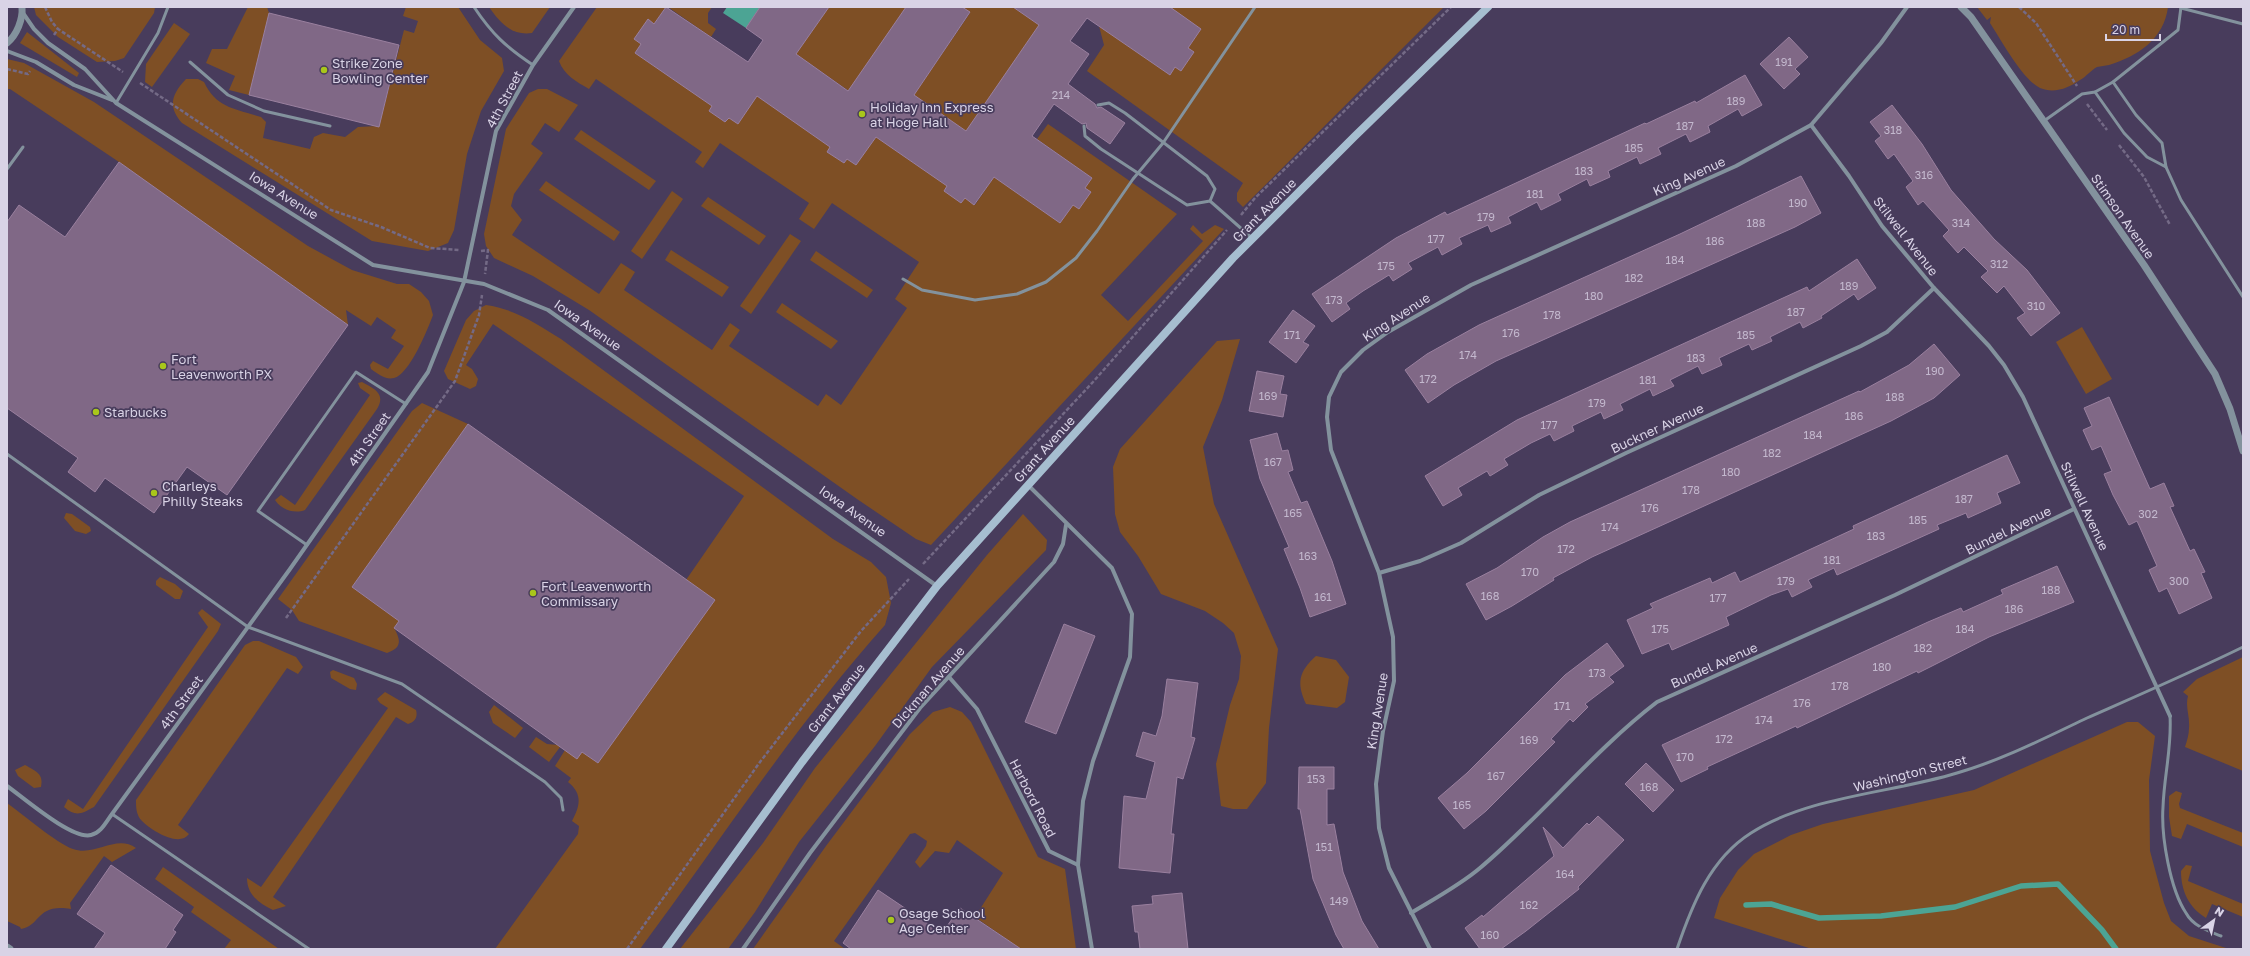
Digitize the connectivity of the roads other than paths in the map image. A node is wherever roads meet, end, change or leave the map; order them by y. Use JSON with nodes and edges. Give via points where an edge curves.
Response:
{"nodes":[{"id":1,"x":168,"y":7,"type":"edge"},
{"id":2,"x":474,"y":7,"type":"edge"},
{"id":3,"x":574,"y":7,"type":"edge"},
{"id":4,"x":1255,"y":7,"type":"edge"},
{"id":5,"x":1488,"y":7,"type":"edge"},
{"id":6,"x":1907,"y":7,"type":"edge"},
{"id":7,"x":1961,"y":7,"type":"edge"},
{"id":8,"x":2181,"y":8,"type":"edge"},
{"id":9,"x":23,"y":10,"type":"edge"},
{"id":10,"x":2243,"y":24,"type":"edge"},
{"id":11,"x":7,"y":43,"type":"edge"},
{"id":12,"x":7,"y":51,"type":"edge"},
{"id":13,"x":190,"y":62,"type":"dead end"},
{"id":14,"x":534,"y":65,"type":"junction"},
{"id":15,"x":2112,"y":82,"type":"junction"},
{"id":16,"x":2095,"y":92,"type":"junction"},
{"id":17,"x":112,"y":100,"type":"junction"},
{"id":18,"x":116,"y":103,"type":"junction"},
{"id":19,"x":1098,"y":106,"type":"dead end"},
{"id":20,"x":2042,"y":122,"type":"junction"},
{"id":21,"x":1811,"y":125,"type":"junction"},
{"id":22,"x":330,"y":126,"type":"dead end"},
{"id":23,"x":1084,"y":126,"type":"dead end"},
{"id":24,"x":1163,"y":143,"type":"junction"},
{"id":25,"x":23,"y":147,"type":"dead end"},
{"id":26,"x":2166,"y":167,"type":"junction"},
{"id":27,"x":7,"y":169,"type":"edge"},
{"id":28,"x":1138,"y":172,"type":"junction"},
{"id":29,"x":1210,"y":201,"type":"junction"},
{"id":30,"x":1252,"y":238,"type":"junction"},
{"id":31,"x":903,"y":280,"type":"dead end"},
{"id":32,"x":464,"y":282,"type":"junction"},
{"id":33,"x":1934,"y":288,"type":"junction"},
{"id":34,"x":2243,"y":297,"type":"edge"},
{"id":35,"x":406,"y":404,"type":"junction"},
{"id":36,"x":2243,"y":451,"type":"edge"},
{"id":37,"x":7,"y":454,"type":"edge"},
{"id":38,"x":1028,"y":484,"type":"junction"},
{"id":39,"x":2074,"y":509,"type":"junction"},
{"id":40,"x":1066,"y":525,"type":"junction"},
{"id":41,"x":307,"y":544,"type":"junction"},
{"id":42,"x":1379,"y":573,"type":"junction"},
{"id":43,"x":937,"y":586,"type":"junction"},
{"id":44,"x":248,"y":627,"type":"junction"},
{"id":45,"x":2243,"y":647,"type":"edge"},
{"id":46,"x":949,"y":676,"type":"junction"},
{"id":47,"x":2156,"y":687,"type":"junction"},
{"id":48,"x":2170,"y":716,"type":"joint"},
{"id":49,"x":7,"y":786,"type":"edge"},
{"id":50,"x":563,"y":810,"type":"dead end"},
{"id":51,"x":112,"y":814,"type":"junction"},
{"id":52,"x":1078,"y":865,"type":"junction"},
{"id":53,"x":1412,"y":913,"type":"junction"},
{"id":54,"x":2221,"y":936,"type":"dead end"},
{"id":55,"x":7,"y":947,"type":"edge"},
{"id":56,"x":10,"y":949,"type":"edge"},
{"id":57,"x":309,"y":949,"type":"edge"},
{"id":58,"x":666,"y":949,"type":"edge"},
{"id":59,"x":743,"y":949,"type":"edge"},
{"id":60,"x":1092,"y":949,"type":"edge"},
{"id":61,"x":1430,"y":949,"type":"edge"},
{"id":62,"x":1677,"y":949,"type":"edge"}],
"edges":[{"from":1,"to":18,"type":"lane","via":[[158,33]]},
{"from":2,"to":14,"type":"lane","via":[[508,48]]},
{"from":3,"to":14,"type":"street","name":"4th Street"},
{"from":4,"to":24,"type":"lane"},
{"from":5,"to":30,"type":"main road","name":"Grant Avenue"},
{"from":6,"to":21,"type":"street","name":"King Avenue"},
{"from":7,"to":20,"type":"street","name":"Stimson Avenue","via":[[1971,17]]},
{"from":8,"to":10,"type":"lane"},
{"from":8,"to":15,"type":"lane","via":[[2178,30]]},
{"from":9,"to":11,"type":"street","name":"Iowa Avenue","via":[[18,28]]},
{"from":9,"to":17,"type":"street","name":"Iowa Avenue","via":[[34,29],[48,43],[85,69]]},
{"from":12,"to":17,"type":"street","name":"Iowa Avenue","via":[[36,62],[74,85]]},
{"from":13,"to":22,"type":"lane","via":[[228,95],[264,111]]},
{"from":14,"to":32,"type":"street","name":"4th Street","via":[[496,131]]},
{"from":15,"to":16,"type":"lane"},
{"from":15,"to":26,"type":"lane","via":[[2136,115],[2162,143]]},
{"from":16,"to":20,"type":"lane","via":[[2082,94]]},
{"from":16,"to":26,"type":"lane","via":[[2124,133],[2147,157]]},
{"from":17,"to":18,"type":"street","name":"Iowa Avenue"},
{"from":18,"to":32,"type":"street","name":"Iowa Avenue","via":[[373,265]]},
{"from":19,"to":24,"type":"lane","via":[[1108,103]]},
{"from":20,"to":36,"type":"street","name":"Stimson Avenue","via":[[2144,265],[2215,374],[2230,409]]},
{"from":21,"to":33,"type":"street","name":"Stilwell Avenue","via":[[1850,176],[1882,226]]},
{"from":21,"to":42,"type":"street","name":"King Avenue","via":[[1736,166],[1470,285],[1388,332],[1363,350],[1340,372],[1329,397],[1327,417],[1331,450]]},
{"from":23,"to":28,"type":"lane","via":[[1085,136]]},
{"from":24,"to":28,"type":"lane"},
{"from":24,"to":29,"type":"lane","via":[[1207,176],[1215,189]]},
{"from":25,"to":27,"type":"lane"},
{"from":26,"to":34,"type":"lane","via":[[2180,200]]},
{"from":28,"to":29,"type":"lane","via":[[1187,205]]},
{"from":28,"to":31,"type":"lane","via":[[1098,231],[1076,258],[1046,282],[1017,294],[975,300],[922,290]]},
{"from":29,"to":30,"type":"lane"},
{"from":30,"to":38,"type":"main road","name":"Grant Avenue"},
{"from":32,"to":35,"type":"street","name":"4th Street","via":[[428,372]]},
{"from":32,"to":43,"type":"street","name":"Iowa Avenue","via":[[484,284],[548,310]]},
{"from":33,"to":39,"type":"street","name":"Stilwell Avenue","via":[[2004,365],[2023,397]]},
{"from":33,"to":42,"type":"street","name":"Buckner Avenue","via":[[1886,332],[1861,346],[1579,475],[1539,495],[1461,543],[1420,561]]},
{"from":35,"to":41,"type":"street","name":"4th Street"},
{"from":35,"to":41,"type":"lane","via":[[356,372],[258,511]]},
{"from":37,"to":44,"type":"lane"},
{"from":38,"to":40,"type":"street"},
{"from":38,"to":43,"type":"main road","name":"Grant Avenue"},
{"from":39,"to":47,"type":"street","name":"Stilwell Avenue"},
{"from":39,"to":53,"type":"street","name":"Bundel Avenue","via":[[1895,595],[1657,702],[1632,721],[1479,869]]},
{"from":40,"to":46,"type":"street","name":"Dickman Avenue","via":[[1063,544],[1054,562]]},
{"from":40,"to":52,"type":"street","via":[[1112,568],[1132,614],[1130,657],[1093,761],[1083,801]]},
{"from":41,"to":44,"type":"street","name":"4th Street"},
{"from":42,"to":53,"type":"street","name":"King Avenue","via":[[1394,637],[1394,681],[1376,784],[1379,828],[1389,868]]},
{"from":43,"to":58,"type":"main road","name":"Grant Avenue","via":[[802,762]]},
{"from":44,"to":50,"type":"lane","via":[[402,684],[545,782],[560,798]]},
{"from":44,"to":51,"type":"street","name":"4th Street"},
{"from":45,"to":47,"type":"lane","name":"Washington Street"},
{"from":46,"to":52,"type":"street","name":"Harbord Road","via":[[977,709],[1049,851]]},
{"from":46,"to":59,"type":"street","name":"Dickman Avenue","via":[[920,708],[810,853]]},
{"from":47,"to":48,"type":"street","name":"Stilwell Avenue"},
{"from":47,"to":62,"type":"lane","name":"Washington Street","via":[[2027,746],[1958,773],[1811,807],[1751,833],[1716,864],[1687,920]]},
{"from":48,"to":54,"type":"lane","name":"Stilwell Avenue","via":[[2172,739],[2162,808],[2170,868],[2186,914],[2201,928]]},
{"from":49,"to":51,"type":"street","name":"4th Street","via":[[65,828],[79,835],[90,836],[100,831]]},
{"from":51,"to":57,"type":"lane"},
{"from":52,"to":60,"type":"street"},
{"from":53,"to":61,"type":"street","name":"King Avenue"},
{"from":55,"to":56,"type":"street"}]}
